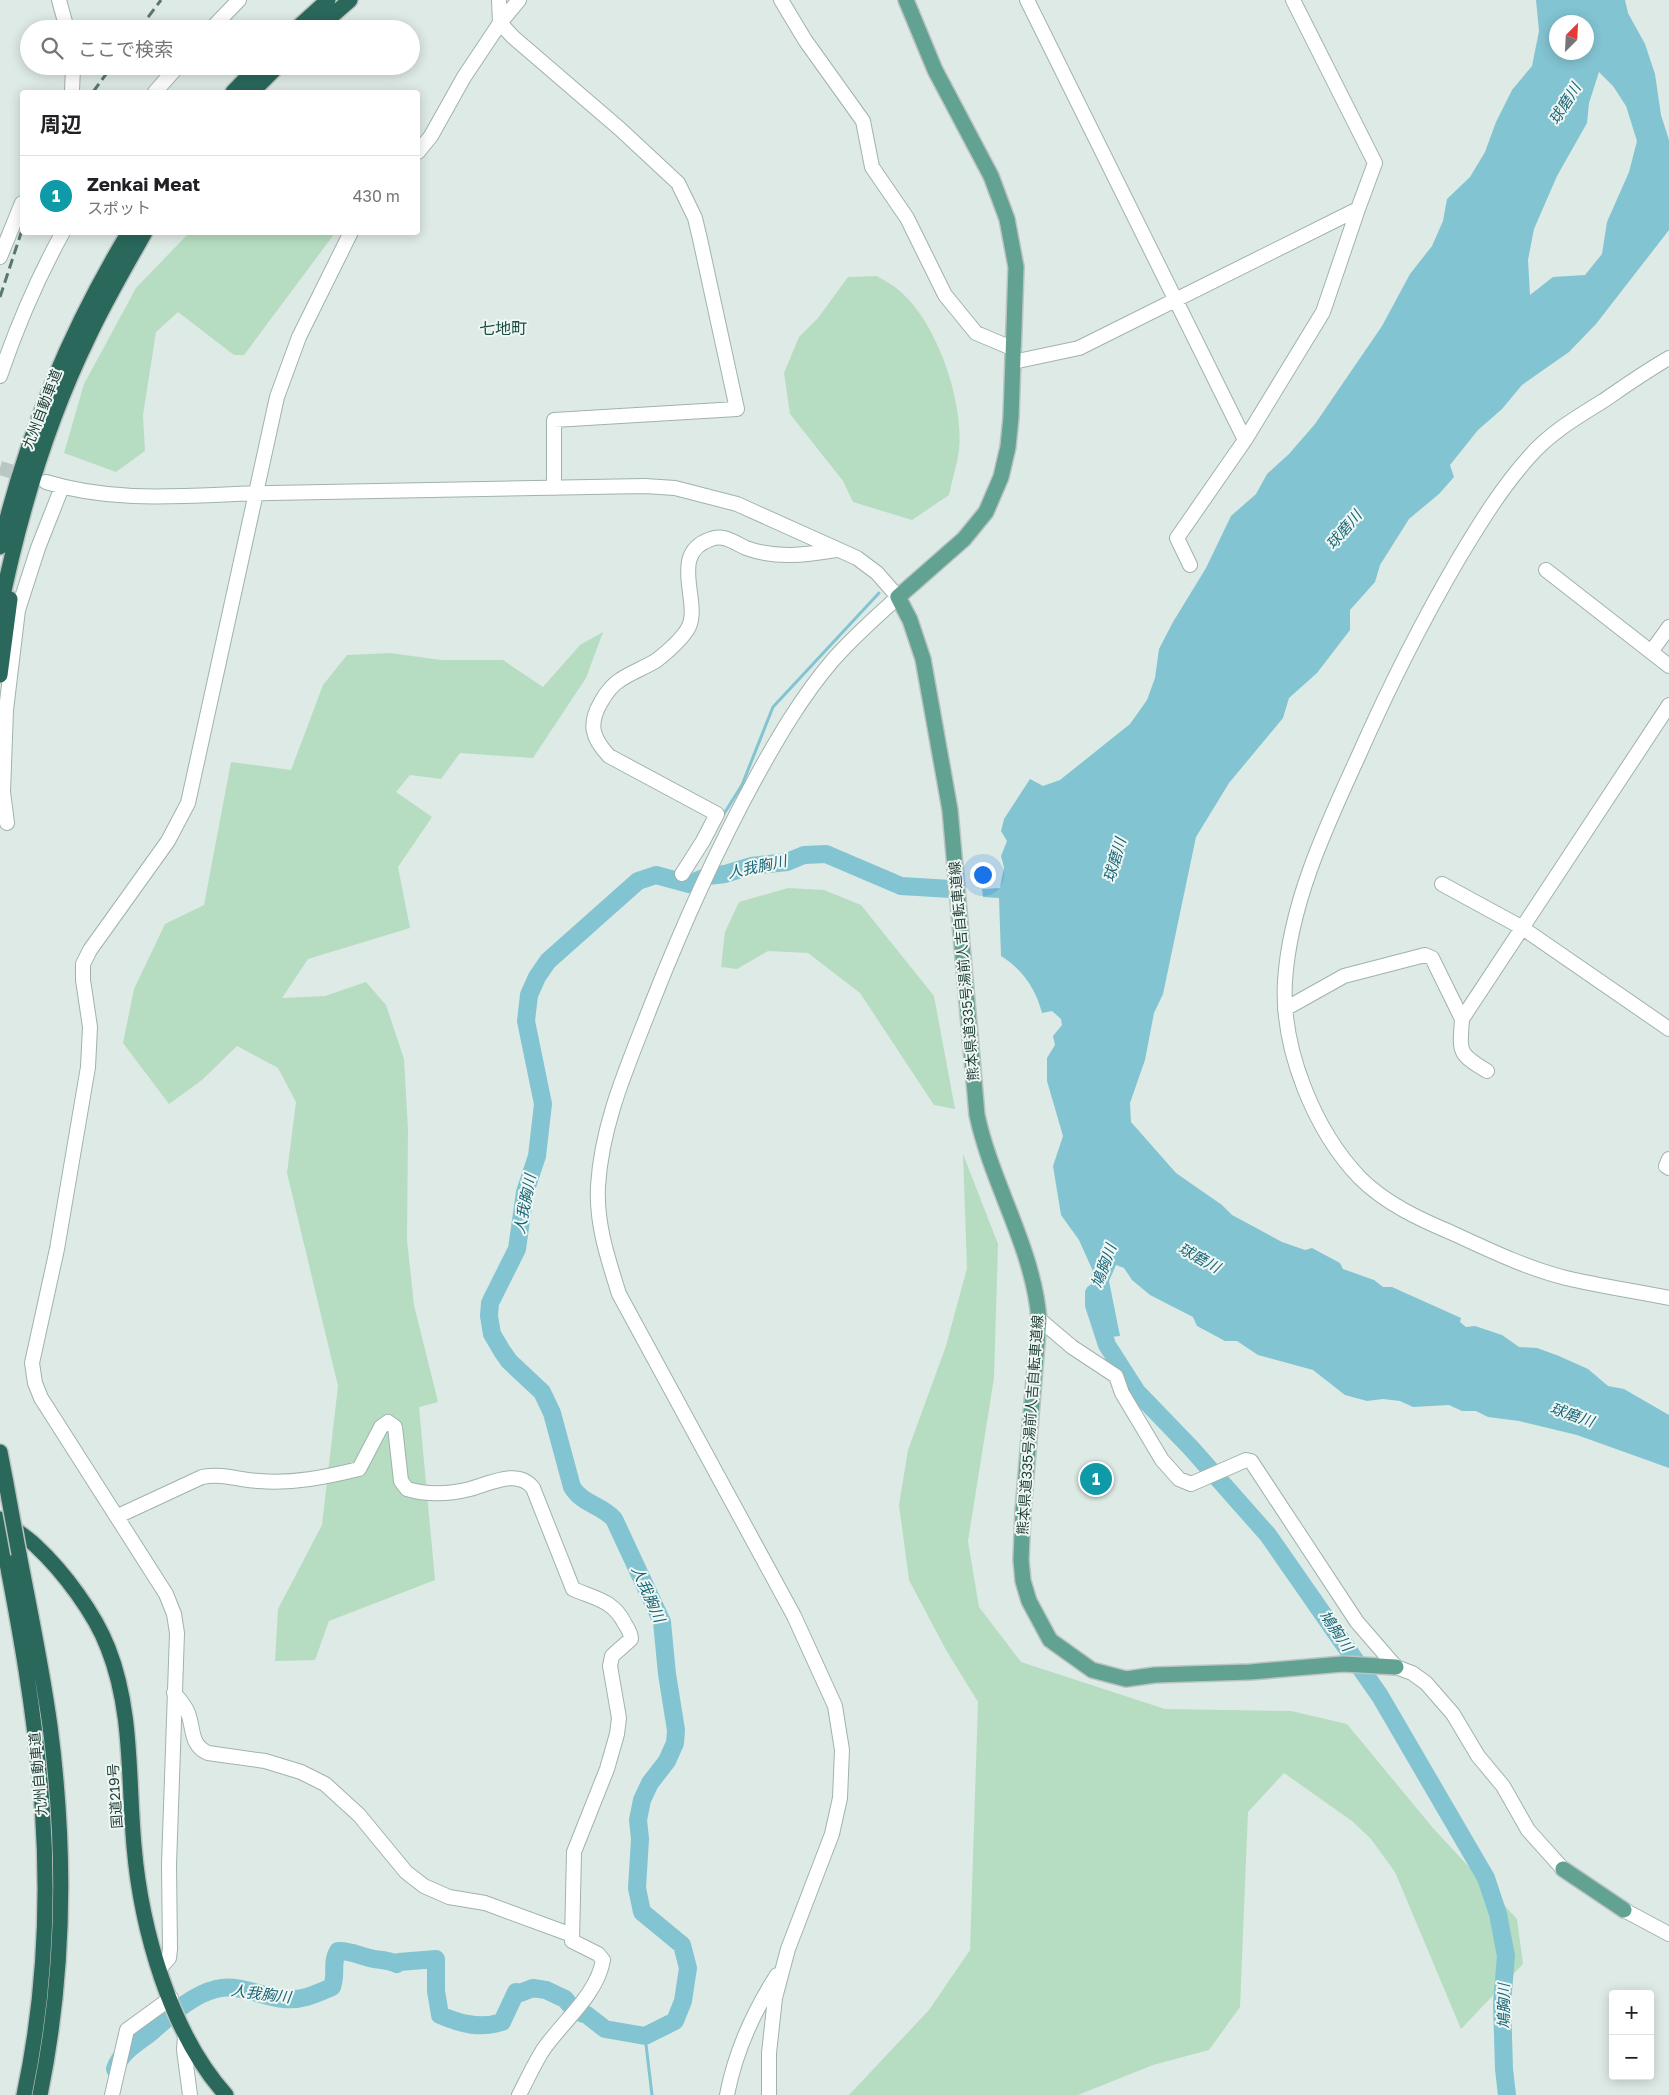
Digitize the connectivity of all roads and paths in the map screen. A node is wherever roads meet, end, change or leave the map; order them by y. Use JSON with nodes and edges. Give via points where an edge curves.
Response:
{"nodes":[{"id":1,"x":59,"y":0,"type":"edge"},
{"id":2,"x":239,"y":0,"type":"edge"},
{"id":3,"x":328,"y":0,"type":"edge"},
{"id":4,"x":350,"y":0,"type":"edge"},
{"id":5,"x":499,"y":0,"type":"edge"},
{"id":6,"x":518,"y":0,"type":"edge"},
{"id":7,"x":781,"y":0,"type":"edge"},
{"id":8,"x":906,"y":0,"type":"edge"},
{"id":9,"x":1027,"y":0,"type":"edge"},
{"id":10,"x":1293,"y":0,"type":"edge"},
{"id":11,"x":65,"y":20,"type":"edge"},
{"id":12,"x":220,"y":20,"type":"edge"},
{"id":13,"x":306,"y":20,"type":"edge"},
{"id":14,"x":327,"y":20,"type":"edge"},
{"id":15,"x":500,"y":23,"type":"junction"},
{"id":16,"x":73,"y":75,"type":"edge"},
{"id":17,"x":170,"y":75,"type":"edge"},
{"id":18,"x":249,"y":75,"type":"edge"},
{"id":19,"x":269,"y":75,"type":"edge"},
{"id":20,"x":72,"y":90,"type":"edge"},
{"id":21,"x":157,"y":90,"type":"edge"},
{"id":22,"x":235,"y":90,"type":"edge"},
{"id":23,"x":254,"y":90,"type":"edge"},
{"id":24,"x":420,"y":149,"type":"edge"},
{"id":25,"x":20,"y":208,"type":"edge"},
{"id":26,"x":1358,"y":209,"type":"junction"},
{"id":27,"x":61,"y":235,"type":"edge"},
{"id":28,"x":126,"y":235,"type":"edge"},
{"id":29,"x":143,"y":235,"type":"edge"},
{"id":30,"x":349,"y":235,"type":"edge"},
{"id":31,"x":0,"y":257,"type":"edge"},
{"id":32,"x":1176,"y":301,"type":"junction"},
{"id":33,"x":1014,"y":356,"type":"junction"},
{"id":34,"x":1669,"y":358,"type":"edge"},
{"id":35,"x":0,"y":376,"type":"edge"},
{"id":36,"x":1245,"y":440,"type":"junction"},
{"id":37,"x":46,"y":482,"type":"tunnel mouth"},
{"id":38,"x":62,"y":487,"type":"junction"},
{"id":39,"x":554,"y":488,"type":"junction"},
{"id":40,"x":257,"y":493,"type":"junction"},
{"id":41,"x":20,"y":526,"type":"junction"},
{"id":42,"x":0,"y":546,"type":"edge"},
{"id":43,"x":836,"y":550,"type":"junction"},
{"id":44,"x":1190,"y":565,"type":"dead end"},
{"id":45,"x":1546,"y":570,"type":"dead end"},
{"id":46,"x":898,"y":597,"type":"junction"},
{"id":47,"x":0,"y":610,"type":"edge"},
{"id":48,"x":1669,"y":627,"type":"edge"},
{"id":49,"x":1651,"y":652,"type":"junction"},
{"id":50,"x":1669,"y":666,"type":"edge"},
{"id":51,"x":0,"y":675,"type":"edge"},
{"id":52,"x":1669,"y":705,"type":"edge"},
{"id":53,"x":7,"y":823,"type":"dead end"},
{"id":54,"x":682,"y":874,"type":"dead end"},
{"id":55,"x":1442,"y":884,"type":"dead end"},
{"id":56,"x":1521,"y":927,"type":"junction"},
{"id":57,"x":1285,"y":1009,"type":"junction"},
{"id":58,"x":1462,"y":1019,"type":"junction"},
{"id":59,"x":1669,"y":1029,"type":"edge"},
{"id":60,"x":1487,"y":1071,"type":"dead end"},
{"id":61,"x":1669,"y":1158,"type":"edge"},
{"id":62,"x":1669,"y":1168,"type":"edge"},
{"id":63,"x":1669,"y":1298,"type":"edge"},
{"id":64,"x":1039,"y":1319,"type":"junction"},
{"id":65,"x":0,"y":1452,"type":"edge"},
{"id":66,"x":118,"y":1516,"type":"junction"},
{"id":67,"x":0,"y":1519,"type":"edge"},
{"id":68,"x":0,"y":1528,"type":"edge"},
{"id":69,"x":1396,"y":1667,"type":"junction"},
{"id":70,"x":174,"y":1693,"type":"junction"},
{"id":71,"x":1563,"y":1869,"type":"joint"},
{"id":72,"x":1624,"y":1910,"type":"joint"},
{"id":73,"x":1669,"y":1934,"type":"edge"},
{"id":74,"x":572,"y":1935,"type":"junction"},
{"id":75,"x":784,"y":1964,"type":"junction"},
{"id":76,"x":160,"y":1968,"type":"junction"},
{"id":77,"x":171,"y":1998,"type":"junction"},
{"id":78,"x":185,"y":2035,"type":"junction"},
{"id":79,"x":24,"y":2095,"type":"edge"},
{"id":80,"x":40,"y":2095,"type":"edge"},
{"id":81,"x":112,"y":2095,"type":"edge"},
{"id":82,"x":190,"y":2095,"type":"edge"},
{"id":83,"x":226,"y":2095,"type":"edge"},
{"id":84,"x":519,"y":2095,"type":"edge"},
{"id":85,"x":727,"y":2095,"type":"edge"},
{"id":86,"x":769,"y":2095,"type":"edge"}],
"edges":[{"from":1,"to":11,"type":"street"},
{"from":2,"to":12,"type":"street"},
{"from":3,"to":13,"type":"highway"},
{"from":4,"to":14,"type":"highway"},
{"from":5,"to":15,"type":"street"},
{"from":6,"to":15,"type":"street"},
{"from":7,"to":33,"type":"street","via":[[862,121],[872,167],[907,218],[945,295],[976,333]]},
{"from":8,"to":33,"type":"main road","via":[[935,70],[991,176],[1007,219],[1016,266]]},
{"from":9,"to":32,"type":"street"},
{"from":10,"to":26,"type":"street","via":[[1375,163]]},
{"from":15,"to":24,"type":"street"},
{"from":15,"to":39,"type":"street","via":[[678,183],[695,218],[737,409],[554,420]]},
{"from":16,"to":20,"type":"street"},
{"from":17,"to":21,"type":"street"},
{"from":18,"to":22,"type":"highway"},
{"from":19,"to":23,"type":"highway"},
{"from":25,"to":31,"type":"street"},
{"from":26,"to":32,"type":"street"},
{"from":26,"to":36,"type":"street","via":[[1323,312]]},
{"from":27,"to":35,"type":"street","via":[[19,321]]},
{"from":28,"to":42,"type":"highway","name":"九州自動車道","via":[[102,276],[52,384]]},
{"from":29,"to":41,"type":"highway","name":"九州自動車道","via":[[88,336],[46,441]]},
{"from":30,"to":40,"type":"street","via":[[283,376]]},
{"from":32,"to":33,"type":"street","via":[[1079,348]]},
{"from":32,"to":36,"type":"street"},
{"from":33,"to":46,"type":"main road","via":[[1008,447],[1001,477],[986,512],[964,539]]},
{"from":34,"to":57,"type":"street","via":[[1558,430],[1538,447],[1493,504],[1431,605],[1393,678],[1312,868],[1290,942]]},
{"from":36,"to":44,"type":"street","via":[[1177,538]]},
{"from":37,"to":38,"type":"street"},
{"from":38,"to":40,"type":"street","via":[[136,498]]},
{"from":38,"to":53,"type":"street","via":[[18,610],[6,710],[4,792]]},
{"from":39,"to":40,"type":"street"},
{"from":39,"to":43,"type":"street","via":[[675,488],[737,504]]},
{"from":40,"to":66,"type":"street","via":[[188,803],[168,841],[83,964],[90,1027],[88,1068],[57,1249],[32,1363],[41,1398]]},
{"from":41,"to":47,"type":"highway","name":"九州自動車道"},
{"from":41,"to":51,"type":"highway"},
{"from":43,"to":46,"type":"street","via":[[857,558],[877,572]]},
{"from":43,"to":54,"type":"street","via":[[808,555],[768,555],[722,537],[710,539],[697,548],[688,570],[691,614],[688,629],[658,659],[610,688],[595,712],[592,728],[598,744],[609,756],[717,814]]},
{"from":45,"to":49,"type":"street"},
{"from":46,"to":64,"type":"main road","name":"熊本県道335号湯前人吉自転車道線","via":[[910,620],[923,659],[950,810],[977,1115],[984,1148],[1037,1290]]},
{"from":46,"to":75,"type":"street","via":[[833,659],[812,687],[766,758],[721,843],[682,927],[614,1102],[602,1143],[598,1189],[602,1240],[618,1294],[794,1616],[835,1706],[842,1750],[840,1798],[832,1834]]},
{"from":48,"to":49,"type":"street"},
{"from":49,"to":50,"type":"street"},
{"from":52,"to":56,"type":"street"},
{"from":55,"to":56,"type":"street"},
{"from":56,"to":58,"type":"street"},
{"from":56,"to":59,"type":"street"},
{"from":57,"to":58,"type":"street","via":[[1344,976],[1425,955],[1432,958]]},
{"from":57,"to":63,"type":"street","via":[[1289,1038],[1309,1099],[1336,1149],[1361,1180],[1387,1200],[1420,1219],[1490,1250],[1563,1277]]},
{"from":58,"to":60,"type":"street","via":[[1460,1048],[1463,1055]]},
{"from":61,"to":62,"type":"street","via":[[1666,1166]]},
{"from":64,"to":69,"type":"street","via":[[1072,1347],[1116,1376],[1122,1393],[1162,1460],[1179,1479],[1191,1484],[1246,1460],[1251,1461],[1356,1622]]},
{"from":64,"to":69,"type":"main road","name":"熊本県道335号湯前人吉自転車道線","via":[[1021,1560],[1029,1602],[1050,1640],[1092,1670],[1126,1679],[1343,1664]]},
{"from":65,"to":80,"type":"highway","name":"九州自動車道","bridge":true,"via":[[50,1725],[59,1843],[60,1924],[56,1989]]},
{"from":66,"to":70,"type":"street","via":[[166,1594],[174,1614]]},
{"from":66,"to":74,"type":"street","via":[[217,1474],[260,1481],[315,1479],[359,1469],[381,1427],[388,1422],[395,1426],[401,1482],[407,1489],[437,1493],[470,1489],[504,1479],[528,1482],[573,1589],[614,1607],[631,1634],[631,1639],[612,1656],[610,1666],[619,1718],[618,1734],[574,1852]]},
{"from":67,"to":76,"type":"highway","name":"国道219号","via":[[37,1546],[79,1596],[108,1647],[123,1698],[141,1900]]},
{"from":68,"to":79,"type":"highway","name":"九州自動車道","via":[[36,1726],[45,1842],[41,1988]]},
{"from":69,"to":71,"type":"street","via":[[1426,1683],[1454,1714],[1528,1830]]},
{"from":70,"to":74,"type":"street","via":[[188,1712],[194,1739],[201,1750],[265,1761],[301,1772],[325,1784],[359,1815],[406,1872],[424,1886],[449,1897],[485,1903]]},
{"from":70,"to":76,"type":"street","via":[[170,1949],[169,1958]]},
{"from":71,"to":72,"type":"main road"},
{"from":72,"to":73,"type":"street"},
{"from":74,"to":84,"type":"street","via":[[573,1943],[598,1954],[603,1960],[597,1983],[542,2052]]},
{"from":75,"to":85,"type":"street","via":[[752,2019]]},
{"from":75,"to":86,"type":"street","via":[[775,1998],[769,2052]]},
{"from":76,"to":77,"type":"highway","name":"国道219号"},
{"from":77,"to":78,"type":"highway","name":"国道219号"},
{"from":77,"to":81,"type":"street","via":[[127,2030]]},
{"from":78,"to":82,"type":"street"},
{"from":78,"to":83,"type":"highway","name":"国道219号"}]}
